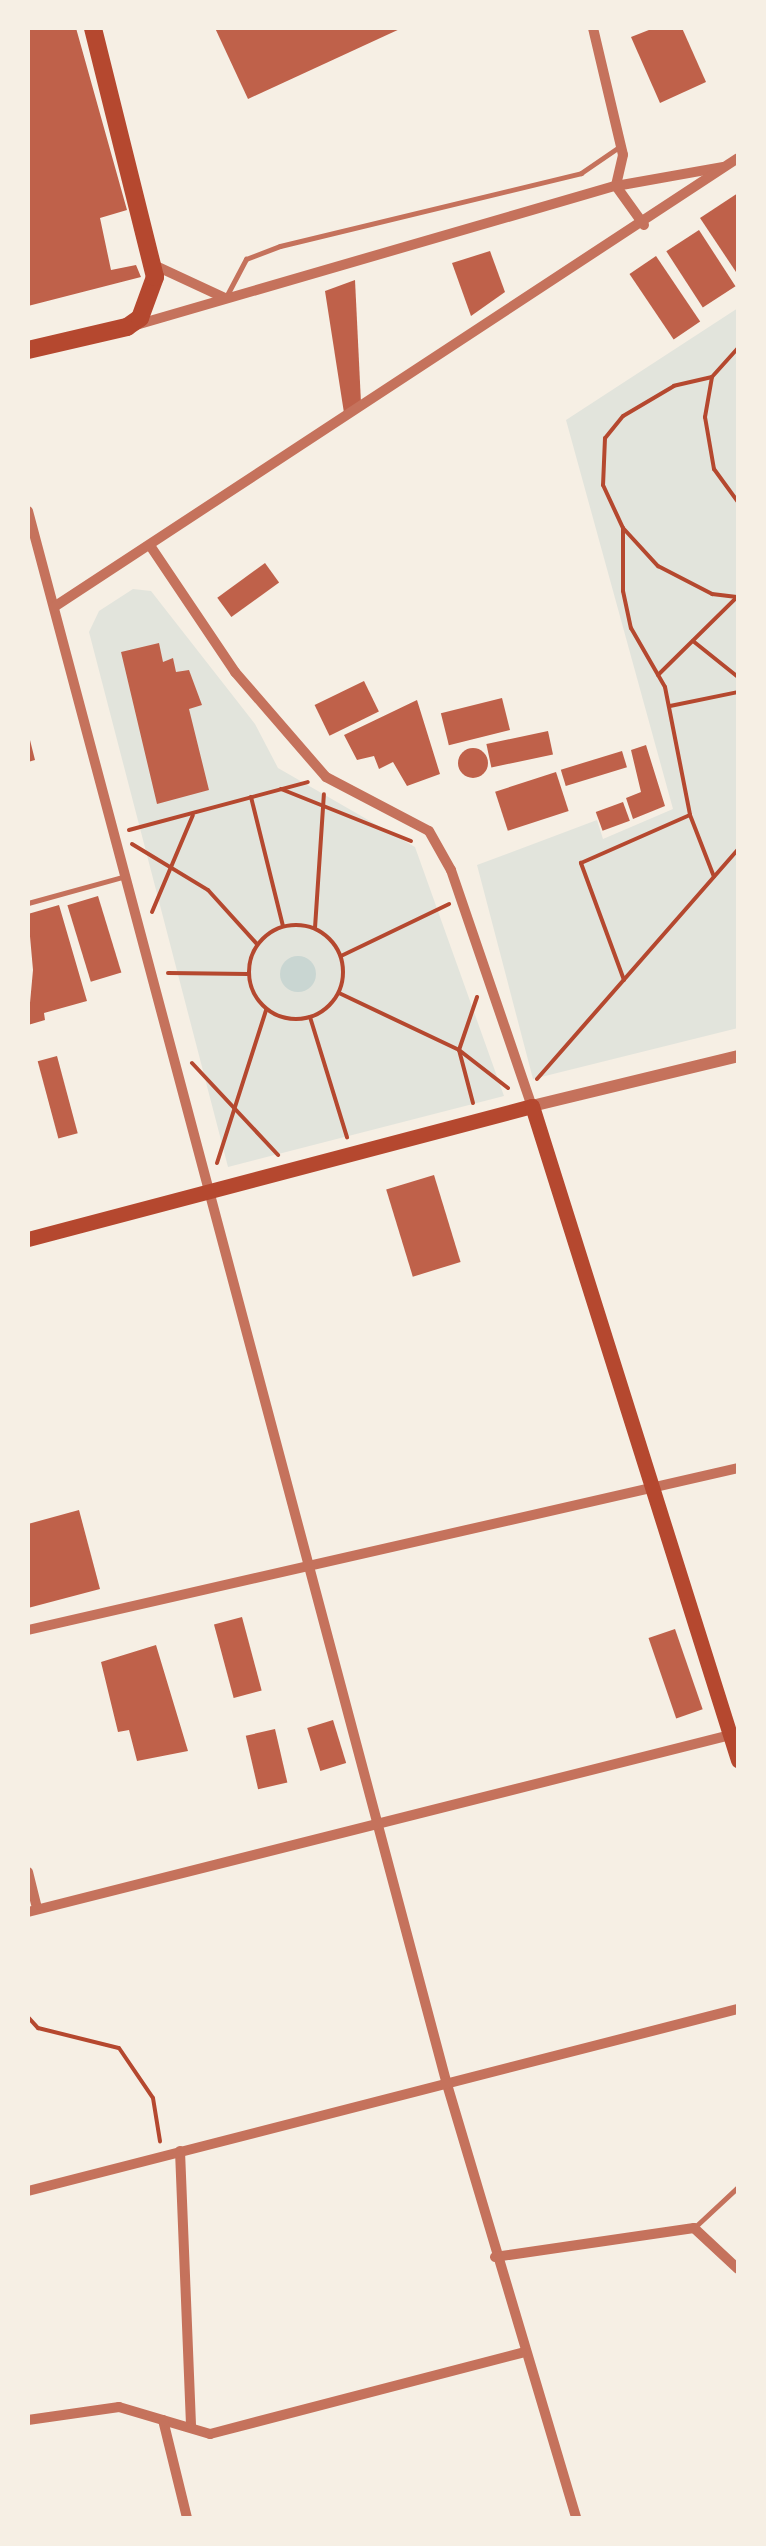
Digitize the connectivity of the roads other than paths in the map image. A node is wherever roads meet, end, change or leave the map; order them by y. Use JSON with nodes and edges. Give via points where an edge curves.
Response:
{"nodes":[{"id":1,"x":93,"y":28,"type":"edge"},
{"id":2,"x":593,"y":28,"type":"edge"},
{"id":3,"x":621,"y":144,"type":"junction"},
{"id":4,"x":738,"y":158,"type":"edge"},
{"id":5,"x":728,"y":166,"type":"junction"},
{"id":6,"x":616,"y":186,"type":"junction"},
{"id":7,"x":644,"y":226,"type":"junction"},
{"id":8,"x":156,"y":266,"type":"junction"},
{"id":9,"x":225,"y":298,"type":"junction"},
{"id":10,"x":127,"y":328,"type":"junction"},
{"id":11,"x":28,"y":350,"type":"edge"},
{"id":12,"x":28,"y":512,"type":"edge"},
{"id":13,"x":150,"y":547,"type":"junction"},
{"id":14,"x":54,"y":608,"type":"junction"},
{"id":15,"x":126,"y":876,"type":"junction"},
{"id":16,"x":28,"y":902,"type":"edge"},
{"id":17,"x":738,"y":1056,"type":"edge"},
{"id":18,"x":529,"y":1098,"type":"junction"},
{"id":19,"x":209,"y":1191,"type":"junction"},
{"id":20,"x":28,"y":1239,"type":"edge"},
{"id":21,"x":738,"y":1468,"type":"edge"},
{"id":22,"x":652,"y":1489,"type":"junction"},
{"id":23,"x":313,"y":1570,"type":"junction"},
{"id":24,"x":28,"y":1630,"type":"edge"},
{"id":25,"x":734,"y":1734,"type":"edge"},
{"id":26,"x":738,"y":1760,"type":"edge"},
{"id":27,"x":379,"y":1824,"type":"junction"},
{"id":28,"x":28,"y":1872,"type":"edge"},
{"id":29,"x":32,"y":1911,"type":"edge"},
{"id":30,"x":738,"y":2009,"type":"edge"},
{"id":31,"x":446,"y":2081,"type":"junction"},
{"id":32,"x":180,"y":2151,"type":"junction"},
{"id":33,"x":738,"y":2187,"type":"edge"},
{"id":34,"x":28,"y":2191,"type":"edge"},
{"id":35,"x":694,"y":2228,"type":"junction"},
{"id":36,"x":495,"y":2256,"type":"junction"},
{"id":37,"x":738,"y":2270,"type":"edge"},
{"id":38,"x":522,"y":2354,"type":"junction"},
{"id":39,"x":28,"y":2420,"type":"edge"},
{"id":40,"x":163,"y":2420,"type":"junction"},
{"id":41,"x":191,"y":2427,"type":"junction"},
{"id":42,"x":188,"y":2518,"type":"edge"},
{"id":43,"x":576,"y":2518,"type":"edge"}],
"edges":[{"from":1,"to":8,"type":"main road"},
{"from":2,"to":3,"type":"street"},
{"from":3,"to":6,"type":"street"},
{"from":3,"to":9,"type":"lane","via":[[581,173],[246,259]]},
{"from":4,"to":5,"type":"street"},
{"from":5,"to":6,"type":"street"},
{"from":5,"to":7,"type":"street"},
{"from":6,"to":7,"type":"street"},
{"from":6,"to":9,"type":"street"},
{"from":7,"to":13,"type":"street"},
{"from":8,"to":9,"type":"street"},
{"from":8,"to":10,"type":"main road","via":[[146,306]]},
{"from":9,"to":10,"type":"street"},
{"from":10,"to":11,"type":"main road"},
{"from":12,"to":14,"type":"street"},
{"from":13,"to":14,"type":"street"},
{"from":13,"to":18,"type":"street","via":[[236,672],[326,777],[430,830],[461,899]]},
{"from":14,"to":15,"type":"street"},
{"from":15,"to":16,"type":"lane"},
{"from":15,"to":19,"type":"street"},
{"from":17,"to":18,"type":"street"},
{"from":18,"to":19,"type":"main road","via":[[478,1122]]},
{"from":18,"to":22,"type":"main road"},
{"from":19,"to":20,"type":"main road"},
{"from":19,"to":23,"type":"street"},
{"from":21,"to":22,"type":"street"},
{"from":22,"to":23,"type":"street"},
{"from":22,"to":25,"type":"main road"},
{"from":23,"to":24,"type":"street"},
{"from":23,"to":27,"type":"street"},
{"from":25,"to":26,"type":"main road"},
{"from":25,"to":27,"type":"street"},
{"from":27,"to":29,"type":"street"},
{"from":27,"to":31,"type":"street"},
{"from":28,"to":29,"type":"street"},
{"from":30,"to":31,"type":"street"},
{"from":31,"to":32,"type":"street"},
{"from":31,"to":36,"type":"street"},
{"from":32,"to":34,"type":"street"},
{"from":32,"to":41,"type":"street"},
{"from":33,"to":35,"type":"lane"},
{"from":35,"to":36,"type":"street"},
{"from":35,"to":37,"type":"street"},
{"from":36,"to":38,"type":"street"},
{"from":38,"to":41,"type":"street","via":[[210,2434]]},
{"from":38,"to":43,"type":"street"},
{"from":39,"to":40,"type":"street","via":[[119,2407]]},
{"from":40,"to":41,"type":"street"},
{"from":40,"to":42,"type":"street"}]}
